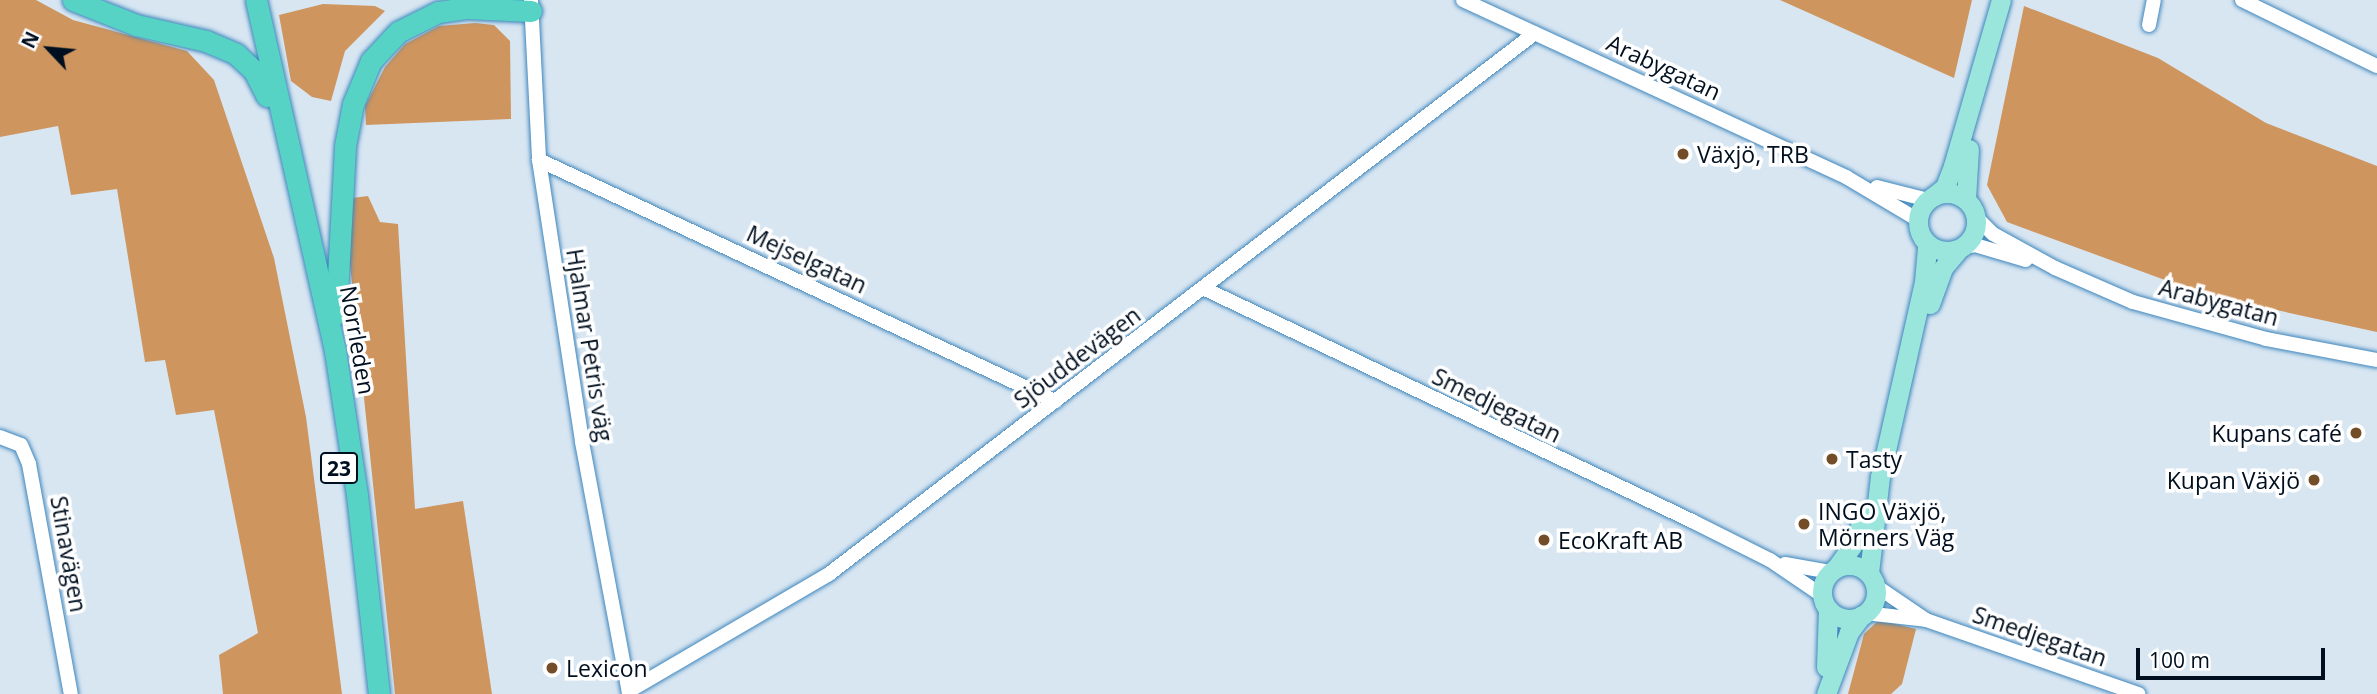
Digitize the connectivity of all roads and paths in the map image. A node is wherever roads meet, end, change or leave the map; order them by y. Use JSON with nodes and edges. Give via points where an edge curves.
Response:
{"nodes":[{"id":1,"x":74,"y":0,"type":"edge"},
{"id":2,"x":246,"y":0,"type":"edge"},
{"id":3,"x":256,"y":0,"type":"edge"},
{"id":4,"x":1463,"y":0,"type":"edge"},
{"id":5,"x":2001,"y":0,"type":"edge"},
{"id":6,"x":2154,"y":0,"type":"edge"},
{"id":7,"x":2242,"y":0,"type":"edge"},
{"id":8,"x":531,"y":6,"type":"edge"},
{"id":9,"x":2148,"y":24,"type":"dead end"},
{"id":10,"x":1535,"y":33,"type":"junction"},
{"id":11,"x":1987,"y":53,"type":"junction"},
{"id":12,"x":2377,"y":66,"type":"edge"},
{"id":13,"x":267,"y":96,"type":"junction"},
{"id":14,"x":539,"y":160,"type":"junction"},
{"id":15,"x":1846,"y":177,"type":"junction"},
{"id":16,"x":1931,"y":198,"type":"junction"},
{"id":17,"x":1966,"y":199,"type":"junction"},
{"id":18,"x":1976,"y":217,"type":"junction"},
{"id":19,"x":1918,"y":220,"type":"junction"},
{"id":20,"x":1927,"y":244,"type":"junction"},
{"id":21,"x":1961,"y":248,"type":"junction"},
{"id":22,"x":2055,"y":268,"type":"junction"},
{"id":23,"x":1205,"y":289,"type":"junction"},
{"id":24,"x":335,"y":351,"type":"junction"},
{"id":25,"x":2377,"y":360,"type":"edge"},
{"id":26,"x":1902,"y":391,"type":"junction"},
{"id":27,"x":1055,"y":401,"type":"junction"},
{"id":28,"x":0,"y":437,"type":"edge"},
{"id":29,"x":1880,"y":477,"type":"junction"},
{"id":30,"x":1770,"y":560,"type":"junction"},
{"id":31,"x":1834,"y":570,"type":"junction"},
{"id":32,"x":1872,"y":580,"type":"junction"},
{"id":33,"x":1826,"y":603,"type":"junction"},
{"id":34,"x":1864,"y":614,"type":"junction"},
{"id":35,"x":1926,"y":620,"type":"junction"},
{"id":36,"x":629,"y":693,"type":"edge"},
{"id":37,"x":71,"y":694,"type":"edge"},
{"id":38,"x":368,"y":694,"type":"edge"},
{"id":39,"x":379,"y":694,"type":"edge"},
{"id":40,"x":1824,"y":694,"type":"edge"},
{"id":41,"x":2138,"y":694,"type":"edge"}],
"edges":[{"from":1,"to":13,"type":"highway","via":[[136,25],[206,41],[236,54],[247,61]]},
{"from":2,"to":13,"type":"highway","name":"Norrleden","number":"23"},
{"from":3,"to":24,"type":"highway","name":"Norrleden","number":"23"},
{"from":4,"to":10,"type":"street","name":"Arabygatan"},
{"from":5,"to":11,"type":"main road"},
{"from":6,"to":9,"type":"street"},
{"from":7,"to":12,"type":"street"},
{"from":8,"to":14,"type":"street","name":"Hjalmar Petris väg"},
{"from":8,"to":24,"type":"highway","via":[[438,12],[398,32],[371,61],[353,104],[345,146]]},
{"from":10,"to":15,"type":"street","name":"Arabygatan"},
{"from":10,"to":23,"type":"street","name":"Sjöuddevägen"},
{"from":11,"to":16,"type":"main road","via":[[1948,182]]},
{"from":11,"to":17,"type":"main road","via":[[1964,183]]},
{"from":13,"to":38,"type":"highway","name":"Norrleden","number":"23","via":[[321,354]]},
{"from":14,"to":27,"type":"street","name":"Mejselgatan"},
{"from":14,"to":36,"type":"street","name":"Hjalmar Petris väg","via":[[582,442]]},
{"from":15,"to":16,"type":"street","name":"Arabygatan"},
{"from":15,"to":19,"type":"street","name":"Arabygatan"},
{"from":16,"to":17,"type":"main road","via":[[1955,194]]},
{"from":16,"to":19,"type":"main road"},
{"from":17,"to":18,"type":"main road"},
{"from":18,"to":21,"type":"main road","via":[[1974,235]]},
{"from":18,"to":22,"type":"street","name":"Arabygatan","via":[[1993,234]]},
{"from":19,"to":20,"type":"main road"},
{"from":20,"to":21,"type":"main road","via":[[1937,250]]},
{"from":20,"to":26,"type":"main road","via":[[1927,267]]},
{"from":21,"to":22,"type":"street","name":"Arabygatan","via":[[1984,247]]},
{"from":21,"to":26,"type":"main road","via":[[1942,268]]},
{"from":22,"to":25,"type":"street","name":"Arabygatan","via":[[2133,302],[2266,339]]},
{"from":23,"to":27,"type":"street","name":"Sjöuddevägen"},
{"from":23,"to":30,"type":"street","name":"Smedjegatan"},
{"from":24,"to":39,"type":"highway","name":"Norrleden","number":"23"},
{"from":26,"to":29,"type":"main road"},
{"from":27,"to":36,"type":"street","name":"Sjöuddevägen","via":[[829,573]]},
{"from":28,"to":37,"type":"street","name":"Stinavägen","via":[[21,444],[29,464]]},
{"from":29,"to":31,"type":"main road","via":[[1852,546]]},
{"from":29,"to":32,"type":"main road"},
{"from":30,"to":31,"type":"street","name":"Smedjegatan"},
{"from":30,"to":33,"type":"street","name":"Smedjegatan"},
{"from":31,"to":32,"type":"main road","via":[[1854,565]]},
{"from":31,"to":33,"type":"main road"},
{"from":32,"to":34,"type":"main road","via":[[1874,601]]},
{"from":32,"to":35,"type":"street","name":"Smedjegatan"},
{"from":33,"to":34,"type":"main road","via":[[1842,618]]},
{"from":33,"to":40,"type":"main road","via":[[1830,644]]},
{"from":34,"to":35,"type":"street","name":"Smedjegatan"},
{"from":34,"to":40,"type":"main road","via":[[1849,632]]},
{"from":35,"to":41,"type":"street","name":"Smedjegatan"}]}
